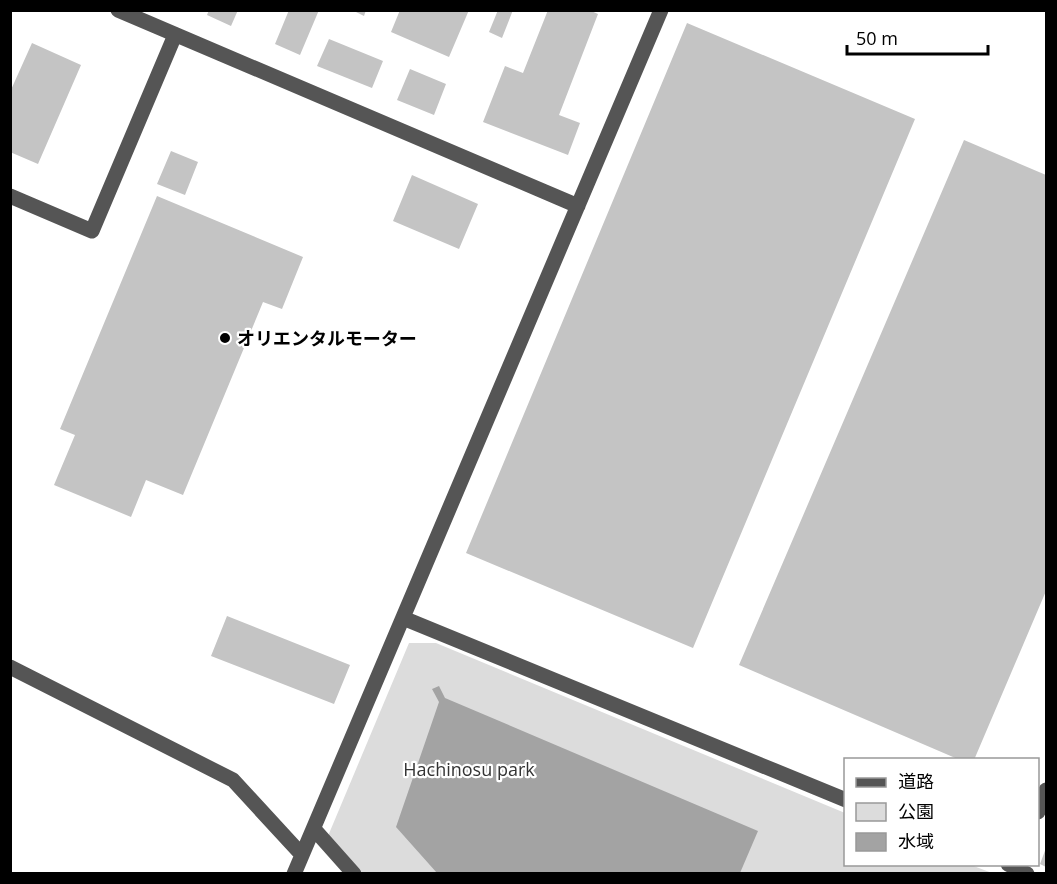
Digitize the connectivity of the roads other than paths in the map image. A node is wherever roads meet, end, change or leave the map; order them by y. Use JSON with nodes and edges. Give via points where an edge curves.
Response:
{"nodes":[{"id":1,"x":117,"y":10,"type":"edge"},
{"id":2,"x":661,"y":10,"type":"edge"},
{"id":3,"x":175,"y":35,"type":"junction"},
{"id":4,"x":10,"y":196,"type":"edge"},
{"id":5,"x":578,"y":206,"type":"junction"},
{"id":6,"x":403,"y":618,"type":"junction"},
{"id":7,"x":10,"y":667,"type":"edge"},
{"id":8,"x":1047,"y":790,"type":"edge"},
{"id":9,"x":844,"y":799,"type":"edge"},
{"id":10,"x":1039,"y":810,"type":"edge"},
{"id":11,"x":314,"y":829,"type":"junction"},
{"id":12,"x":302,"y":855,"type":"junction"},
{"id":13,"x":294,"y":873,"type":"edge"},
{"id":14,"x":354,"y":873,"type":"edge"}],
"edges":[{"from":1,"to":3,"type":"street"},
{"from":2,"to":5,"type":"street"},
{"from":3,"to":4,"type":"street","via":[[92,231]]},
{"from":3,"to":5,"type":"street"},
{"from":5,"to":6,"type":"street"},
{"from":6,"to":9,"type":"street"},
{"from":6,"to":11,"type":"street"},
{"from":7,"to":12,"type":"street","via":[[233,780]]},
{"from":8,"to":10,"type":"street"},
{"from":11,"to":12,"type":"street"},
{"from":11,"to":14,"type":"street"},
{"from":12,"to":13,"type":"street"}]}
